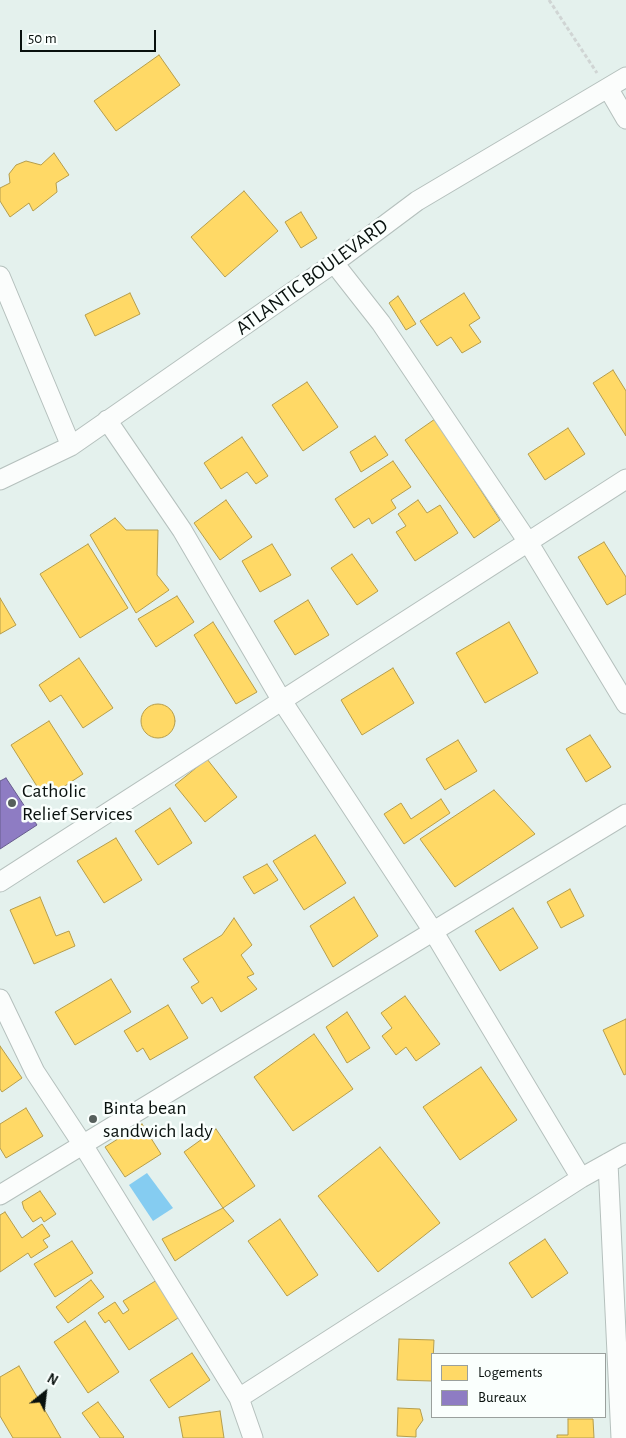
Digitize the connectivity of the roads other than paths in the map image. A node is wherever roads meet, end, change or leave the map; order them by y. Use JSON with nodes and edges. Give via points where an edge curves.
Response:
{"nodes":[{"id":1,"x":626,"y":77,"type":"edge"},
{"id":2,"x":608,"y":88,"type":"junction"},
{"id":3,"x":626,"y":119,"type":"edge"},
{"id":4,"x":334,"y":263,"type":"junction"},
{"id":5,"x":0,"y":276,"type":"edge"},
{"id":6,"x":108,"y":420,"type":"junction"},
{"id":7,"x":71,"y":446,"type":"junction"},
{"id":8,"x":626,"y":479,"type":"edge"},
{"id":9,"x":0,"y":480,"type":"edge"},
{"id":10,"x":528,"y":542,"type":"junction"},
{"id":11,"x":282,"y":701,"type":"junction"},
{"id":12,"x":626,"y":704,"type":"edge"},
{"id":13,"x":626,"y":814,"type":"edge"},
{"id":14,"x":0,"y":882,"type":"edge"},
{"id":15,"x":433,"y":931,"type":"junction"},
{"id":16,"x":2,"y":1010,"type":"edge"},
{"id":17,"x":83,"y":1145,"type":"junction"},
{"id":18,"x":626,"y":1152,"type":"edge"},
{"id":19,"x":608,"y":1163,"type":"junction"},
{"id":20,"x":581,"y":1178,"type":"junction"},
{"id":21,"x":0,"y":1195,"type":"edge"},
{"id":22,"x":239,"y":1398,"type":"junction"},
{"id":23,"x":253,"y":1438,"type":"edge"},
{"id":24,"x":621,"y":1438,"type":"edge"}],
"edges":[{"from":1,"to":2,"type":"street","name":"ATLANTIC BOULEVARD"},
{"from":2,"to":3,"type":"street"},
{"from":2,"to":4,"type":"street","name":"ATLANTIC BOULEVARD","via":[[417,201]]},
{"from":4,"to":6,"type":"street","name":"ATLANTIC BOULEVARD"},
{"from":4,"to":10,"type":"street","via":[[381,323]]},
{"from":5,"to":7,"type":"street"},
{"from":6,"to":7,"type":"street","name":"ATLANTIC BOULEVARD"},
{"from":6,"to":11,"type":"street","via":[[182,530]]},
{"from":7,"to":9,"type":"street","name":"ATLANTIC BOULEVARD"},
{"from":8,"to":10,"type":"street"},
{"from":10,"to":11,"type":"street"},
{"from":10,"to":12,"type":"street"},
{"from":11,"to":14,"type":"street"},
{"from":11,"to":15,"type":"street"},
{"from":13,"to":15,"type":"street"},
{"from":15,"to":17,"type":"street"},
{"from":15,"to":20,"type":"street"},
{"from":16,"to":17,"type":"street","via":[[35,1072]]},
{"from":17,"to":21,"type":"street"},
{"from":17,"to":22,"type":"street"},
{"from":18,"to":19,"type":"street"},
{"from":19,"to":20,"type":"street"},
{"from":19,"to":24,"type":"street"},
{"from":20,"to":22,"type":"street"},
{"from":22,"to":23,"type":"street"}]}
